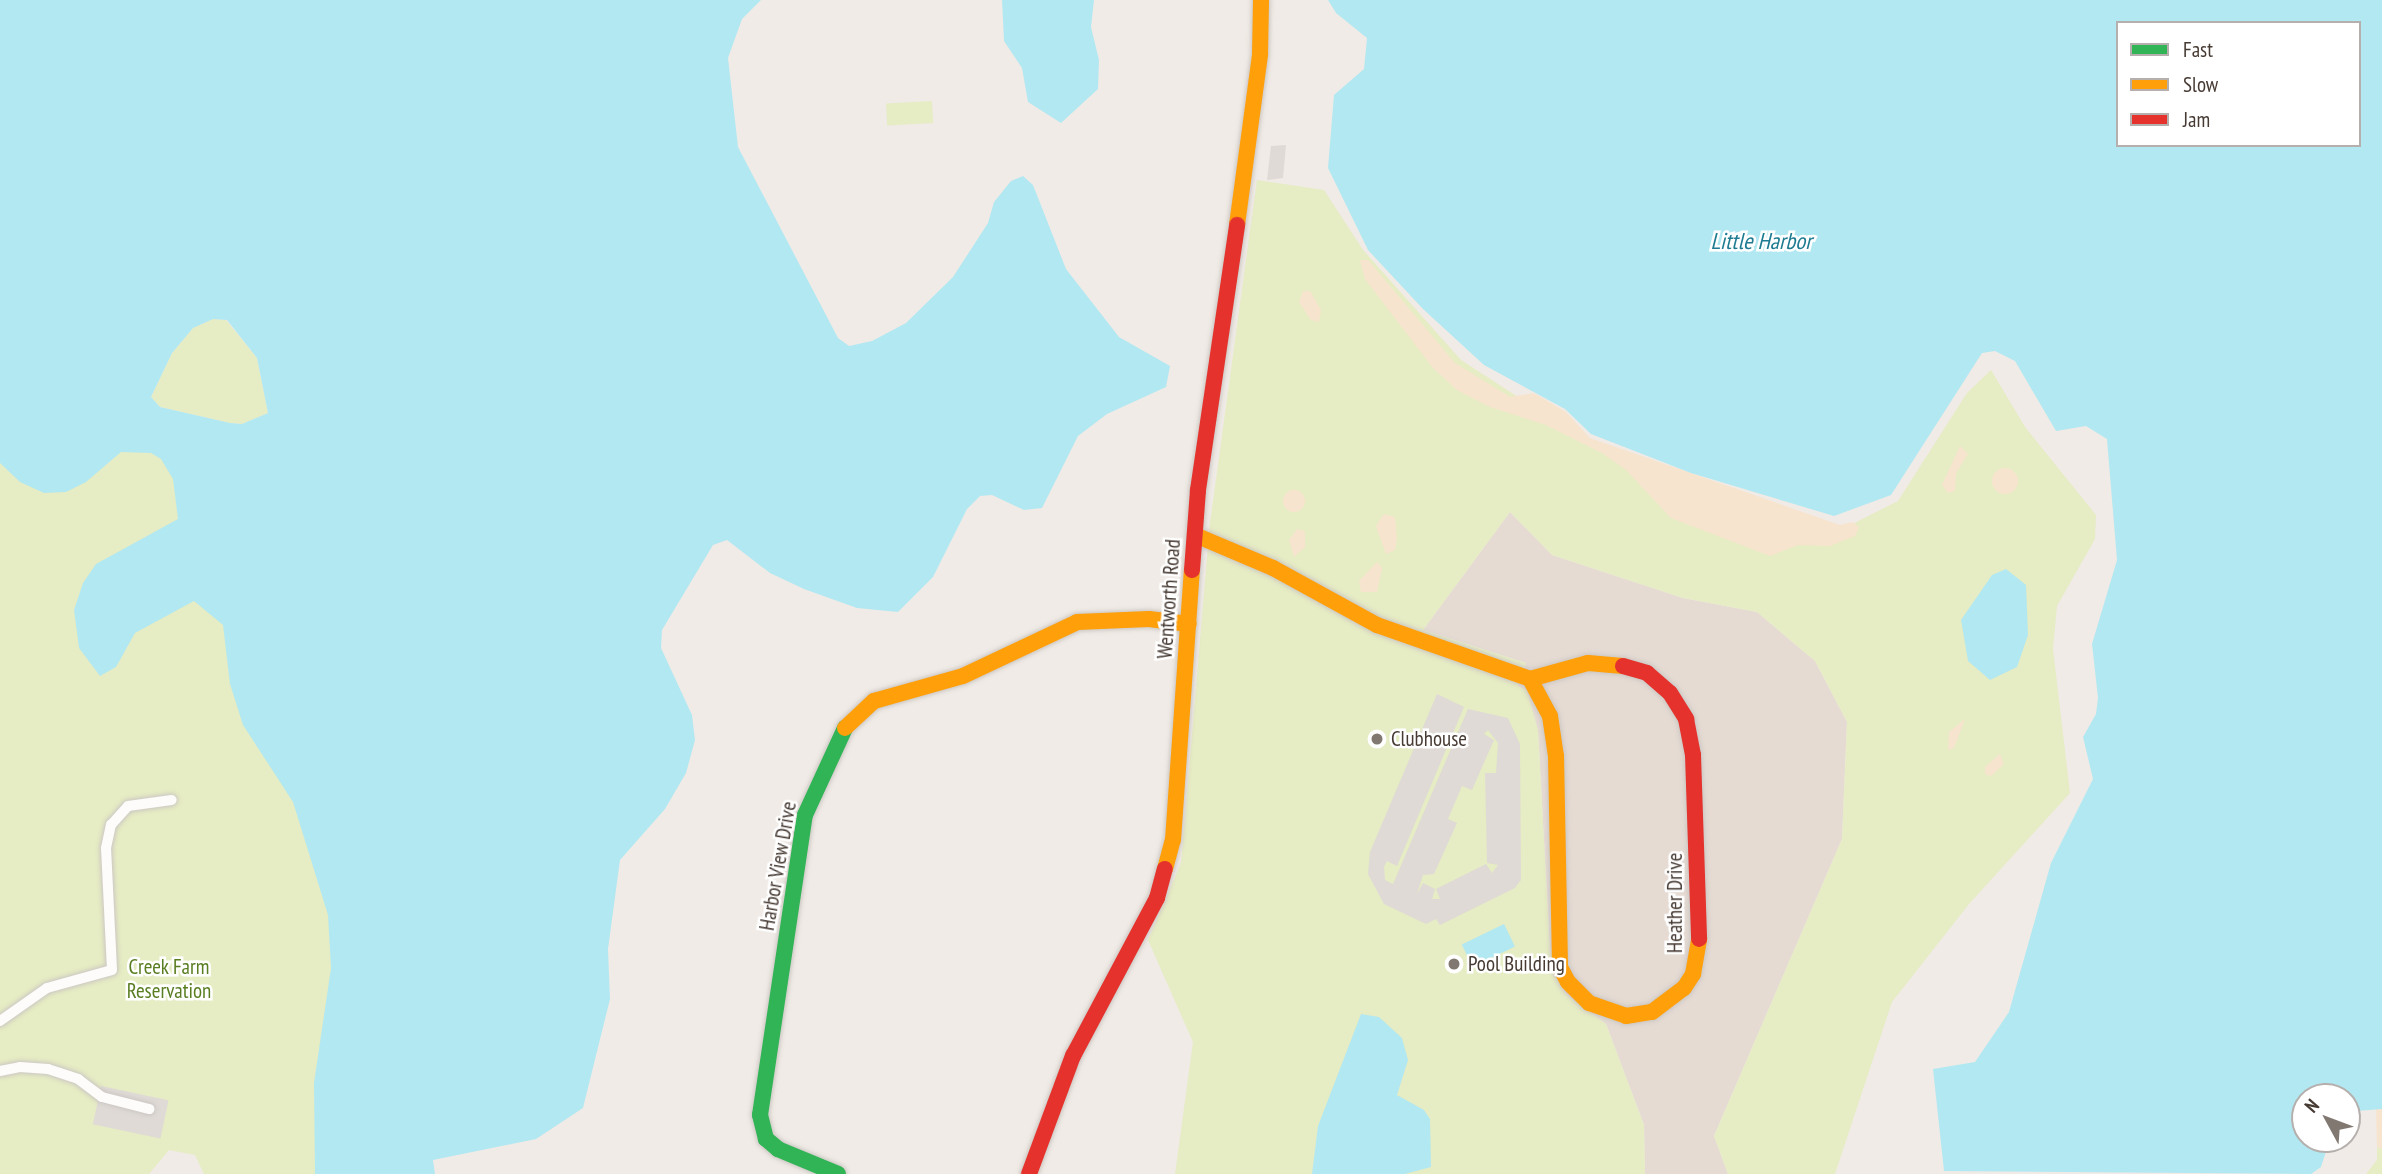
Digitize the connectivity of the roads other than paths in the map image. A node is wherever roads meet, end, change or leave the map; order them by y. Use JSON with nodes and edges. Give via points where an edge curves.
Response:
{"nodes":[{"id":1,"x":1261,"y":0,"type":"edge"},
{"id":2,"x":1195,"y":535,"type":"junction"},
{"id":3,"x":1189,"y":624,"type":"junction"},
{"id":4,"x":1530,"y":679,"type":"junction"},
{"id":5,"x":172,"y":800,"type":"dead end"},
{"id":6,"x":0,"y":1021,"type":"edge"},
{"id":7,"x":0,"y":1071,"type":"edge"},
{"id":8,"x":149,"y":1109,"type":"dead end"},
{"id":9,"x":838,"y":1174,"type":"edge"},
{"id":10,"x":1029,"y":1174,"type":"edge"}],
"edges":[{"from":1,"to":2,"type":"street","name":"Wentworth Road","via":[[1260,54]]},
{"from":2,"to":3,"type":"street","name":"Wentworth Road"},
{"from":2,"to":4,"type":"street","via":[[1273,568],[1377,625]]},
{"from":3,"to":9,"type":"street","name":"Harbor View Drive","via":[[1118,618],[1077,622],[963,676],[874,701],[839,733],[805,815],[760,1115],[765,1139],[778,1149]]},
{"from":3,"to":10,"type":"street","name":"Wentworth Road","via":[[1177,811],[1167,869],[1148,916],[1073,1056]]},
{"from":4,"to":4,"type":"street","name":"Heather Drive","via":[[1588,663],[1633,667],[1658,681],[1686,719],[1697,819],[1697,959],[1684,988],[1652,1012],[1626,1016],[1589,1003],[1560,967],[1556,756],[1550,716]]},
{"from":5,"to":6,"type":"street","via":[[128,806],[111,825],[106,848],[112,970],[47,988]]},
{"from":7,"to":8,"type":"street","via":[[48,1069],[78,1079],[102,1097]]}]}
